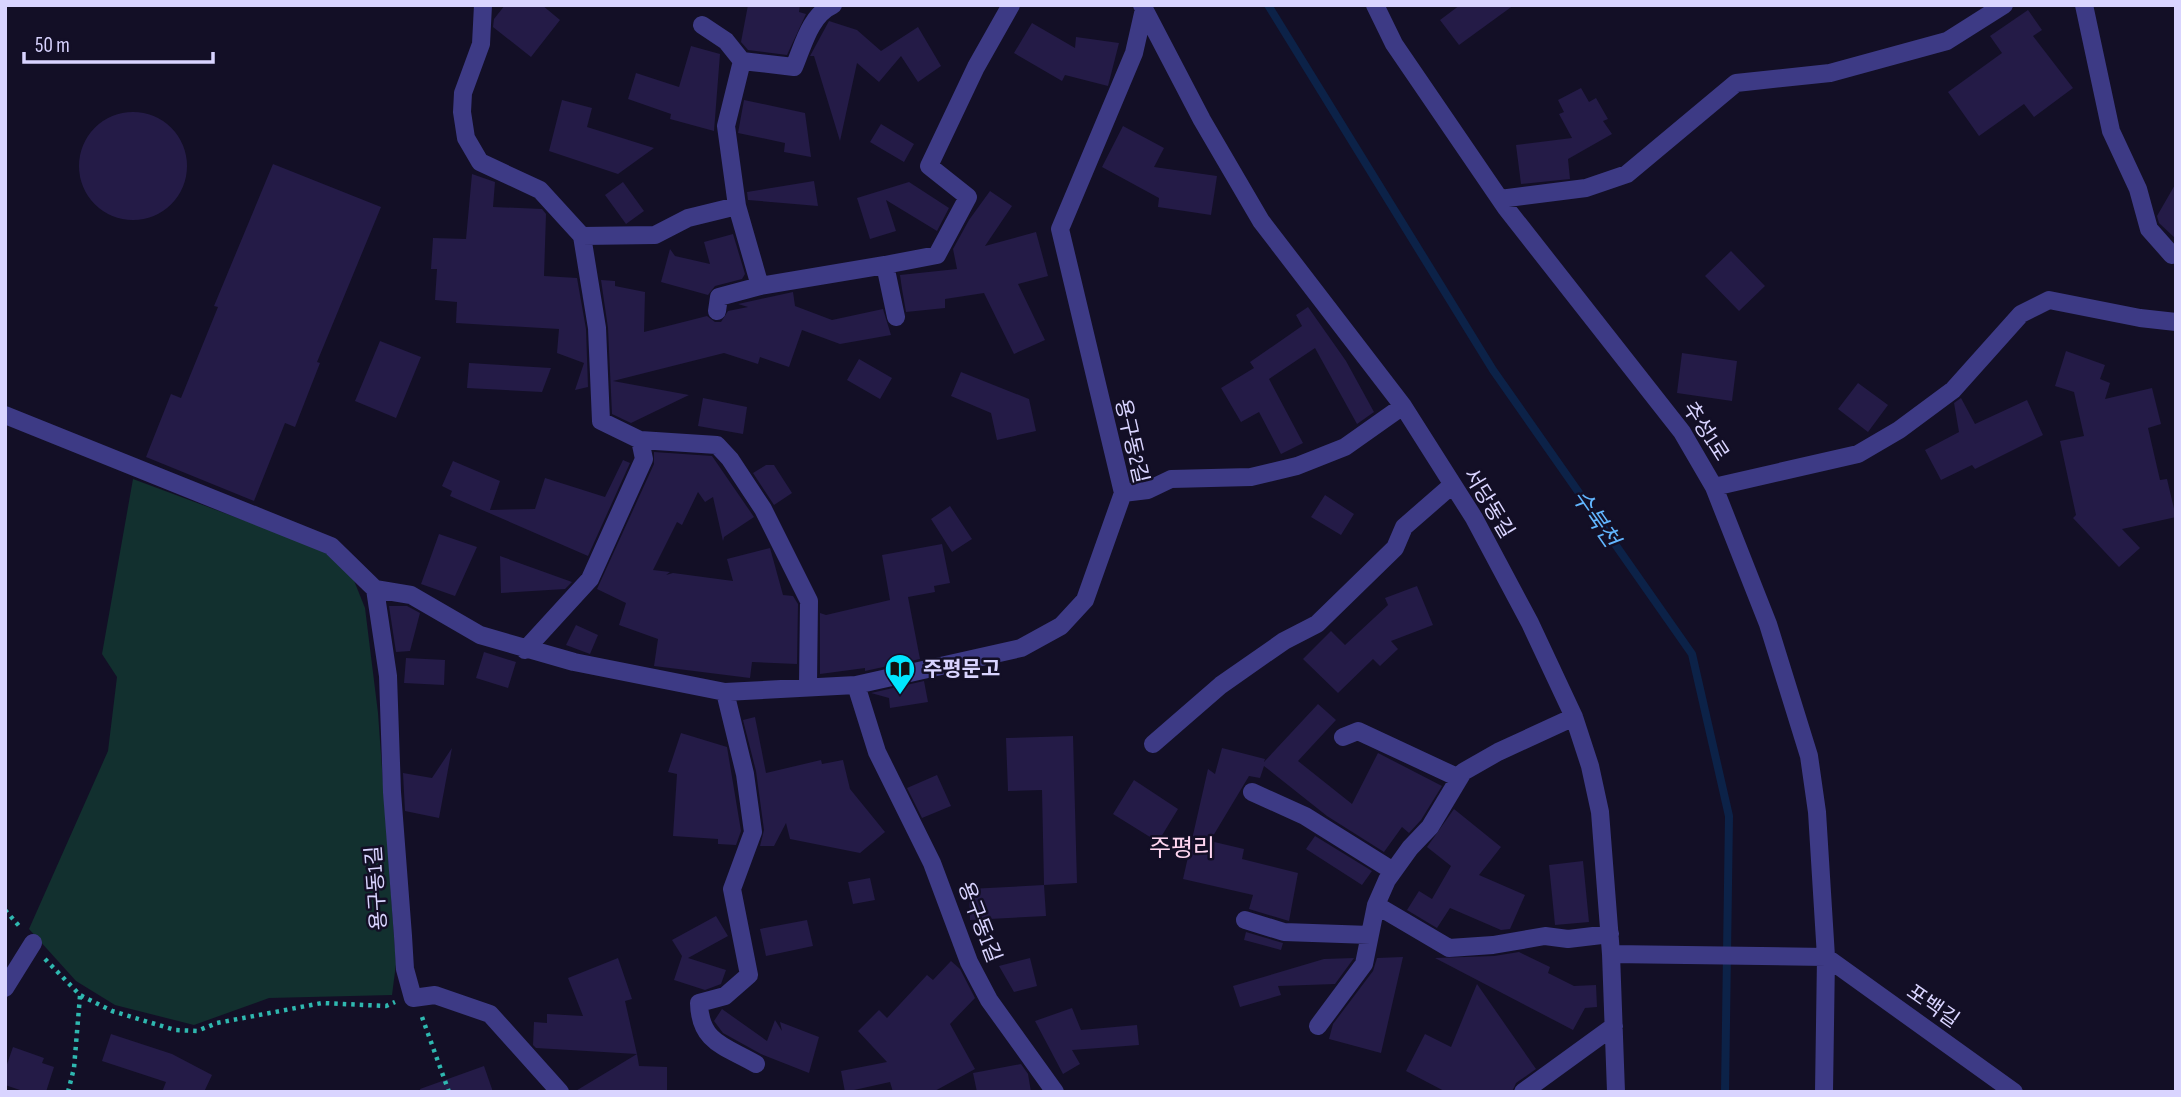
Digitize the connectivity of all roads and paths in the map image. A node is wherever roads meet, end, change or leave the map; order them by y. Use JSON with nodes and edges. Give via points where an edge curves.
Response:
{"nodes":[{"id":1,"x":483,"y":5,"type":"edge"},
{"id":2,"x":833,"y":5,"type":"edge"},
{"id":3,"x":1011,"y":5,"type":"edge"},
{"id":4,"x":1375,"y":5,"type":"edge"},
{"id":5,"x":2004,"y":5,"type":"edge"},
{"id":6,"x":2084,"y":5,"type":"edge"},
{"id":7,"x":1143,"y":7,"type":"edge"},
{"id":8,"x":702,"y":25,"type":"dead end"},
{"id":9,"x":742,"y":61,"type":"junction"},
{"id":10,"x":1500,"y":200,"type":"junction"},
{"id":11,"x":737,"y":206,"type":"junction"},
{"id":12,"x":582,"y":236,"type":"junction"},
{"id":13,"x":2172,"y":255,"type":"dead end"},
{"id":14,"x":885,"y":265,"type":"junction"},
{"id":15,"x":760,"y":286,"type":"junction"},
{"id":16,"x":717,"y":311,"type":"dead end"},
{"id":17,"x":896,"y":317,"type":"dead end"},
{"id":18,"x":2176,"y":322,"type":"edge"},
{"id":19,"x":1403,"y":406,"type":"junction"},
{"id":20,"x":5,"y":415,"type":"edge"},
{"id":21,"x":640,"y":440,"type":"junction"},
{"id":22,"x":1451,"y":485,"type":"junction"},
{"id":23,"x":1714,"y":487,"type":"junction"},
{"id":24,"x":1123,"y":494,"type":"junction"},
{"id":25,"x":375,"y":589,"type":"junction"},
{"id":26,"x":524,"y":650,"type":"junction"},
{"id":27,"x":808,"y":685,"type":"junction"},
{"id":28,"x":856,"y":685,"type":"junction"},
{"id":29,"x":726,"y":692,"type":"junction"},
{"id":30,"x":1574,"y":717,"type":"junction"},
{"id":31,"x":1343,"y":737,"type":"dead end"},
{"id":32,"x":1153,"y":744,"type":"dead end"},
{"id":33,"x":1459,"y":778,"type":"junction"},
{"id":34,"x":1252,"y":792,"type":"dead end"},
{"id":35,"x":1393,"y":871,"type":"junction"},
{"id":36,"x":1376,"y":905,"type":"junction"},
{"id":37,"x":5,"y":910,"type":"edge"},
{"id":38,"x":1245,"y":920,"type":"dead end"},
{"id":39,"x":1610,"y":934,"type":"junction"},
{"id":40,"x":1370,"y":935,"type":"junction"},
{"id":41,"x":33,"y":943,"type":"junction"},
{"id":42,"x":1611,"y":954,"type":"junction"},
{"id":43,"x":1826,"y":957,"type":"junction"},
{"id":44,"x":5,"y":988,"type":"edge"},
{"id":45,"x":80,"y":995,"type":"junction"},
{"id":46,"x":412,"y":998,"type":"junction"},
{"id":47,"x":1318,"y":1026,"type":"dead end"},
{"id":48,"x":1614,"y":1026,"type":"junction"},
{"id":49,"x":757,"y":1064,"type":"dead end"},
{"id":50,"x":1048,"y":1090,"type":"edge"},
{"id":51,"x":68,"y":1092,"type":"edge"},
{"id":52,"x":449,"y":1092,"type":"edge"},
{"id":53,"x":560,"y":1092,"type":"edge"},
{"id":54,"x":1523,"y":1092,"type":"edge"},
{"id":55,"x":1616,"y":1092,"type":"edge"},
{"id":56,"x":1824,"y":1092,"type":"edge"},
{"id":57,"x":2014,"y":1092,"type":"edge"}],
"edges":[{"from":1,"to":12,"type":"street","via":[[481,44],[463,93],[466,138],[481,162],[540,190]]},
{"from":2,"to":9,"type":"street","via":[[813,23],[794,67]]},
{"from":3,"to":14,"type":"street","via":[[976,66],[929,166],[968,197],[937,255]]},
{"from":4,"to":10,"type":"street","name":"추성1로","via":[[1394,44]]},
{"from":5,"to":10,"type":"street","via":[[1947,41],[1830,73],[1735,83],[1627,174],[1586,188]]},
{"from":6,"to":13,"type":"street","via":[[2111,131],[2138,189],[2149,229]]},
{"from":7,"to":19,"type":"street","name":"서당동길","via":[[1261,221]]},
{"from":7,"to":24,"type":"street","name":"용구동2길","via":[[1134,53],[1060,229]]},
{"from":8,"to":9,"type":"street","via":[[726,41]]},
{"from":9,"to":11,"type":"street","via":[[726,126]]},
{"from":10,"to":23,"type":"street","name":"추성1로","via":[[1682,432]]},
{"from":11,"to":12,"type":"street","via":[[688,218],[654,235]]},
{"from":11,"to":15,"type":"street"},
{"from":12,"to":21,"type":"street","via":[[597,328],[601,421]]},
{"from":14,"to":15,"type":"street"},
{"from":14,"to":17,"type":"street"},
{"from":15,"to":16,"type":"street","via":[[719,297]]},
{"from":18,"to":23,"type":"street","via":[[2049,300],[2021,314],[1953,390],[1858,454]]},
{"from":19,"to":22,"type":"street","name":"서당동길"},
{"from":19,"to":24,"type":"street","via":[[1345,447],[1297,466],[1251,477],[1171,479],[1148,490]]},
{"from":20,"to":25,"type":"street","via":[[331,546]]},
{"from":21,"to":26,"type":"street","via":[[644,459],[590,579]]},
{"from":21,"to":27,"type":"street","via":[[716,445],[730,460],[763,509],[809,601]]},
{"from":22,"to":30,"type":"street","name":"서당동길","via":[[1518,600]]},
{"from":22,"to":32,"type":"street","via":[[1404,527],[1395,548],[1317,624],[1221,685]]},
{"from":23,"to":43,"type":"street","name":"추성1로","via":[[1768,624],[1809,756]]},
{"from":24,"to":28,"type":"street","name":"용구동2길","via":[[1085,600],[1061,626],[1021,648]]},
{"from":25,"to":26,"type":"street","name":"용구동2길","via":[[411,595],[480,635]]},
{"from":25,"to":46,"type":"street","name":"용구동1길","via":[[388,676],[402,936]]},
{"from":26,"to":29,"type":"street","name":"용구동2길"},
{"from":27,"to":28,"type":"street","name":"용구동2길"},
{"from":27,"to":29,"type":"street","name":"용구동2길"},
{"from":28,"to":50,"type":"street","name":"용구동1길","via":[[877,751],[932,863],[969,962]]},
{"from":29,"to":49,"type":"street","via":[[753,832],[732,889],[749,975],[725,996],[699,1003],[700,1023],[708,1037]]},
{"from":30,"to":33,"type":"street","via":[[1498,752]]},
{"from":30,"to":39,"type":"street","name":"서당동길","via":[[1600,812]]},
{"from":31,"to":33,"type":"street","via":[[1358,731]]},
{"from":33,"to":35,"type":"street","via":[[1430,827]]},
{"from":34,"to":35,"type":"street","via":[[1305,817]]},
{"from":35,"to":36,"type":"street"},
{"from":36,"to":39,"type":"street","via":[[1449,948],[1545,936],[1567,939]]},
{"from":36,"to":40,"type":"street"},
{"from":37,"to":41,"type":"path"},
{"from":38,"to":40,"type":"street","via":[[1284,932]]},
{"from":39,"to":42,"type":"street","name":"서당동길"},
{"from":40,"to":47,"type":"street","via":[[1364,964]]},
{"from":41,"to":44,"type":"street"},
{"from":41,"to":45,"type":"path"},
{"from":42,"to":43,"type":"street"},
{"from":42,"to":48,"type":"street","name":"서당동길"},
{"from":43,"to":56,"type":"street"},
{"from":43,"to":57,"type":"street","name":"포백길"},
{"from":45,"to":46,"type":"path","via":[[151,1025],[197,1031],[322,1003],[386,1006]]},
{"from":45,"to":51,"type":"path"},
{"from":46,"to":52,"type":"path"},
{"from":46,"to":53,"type":"street","via":[[435,995],[490,1014]]},
{"from":48,"to":54,"type":"street"},
{"from":48,"to":55,"type":"street","name":"서당동길"}]}
